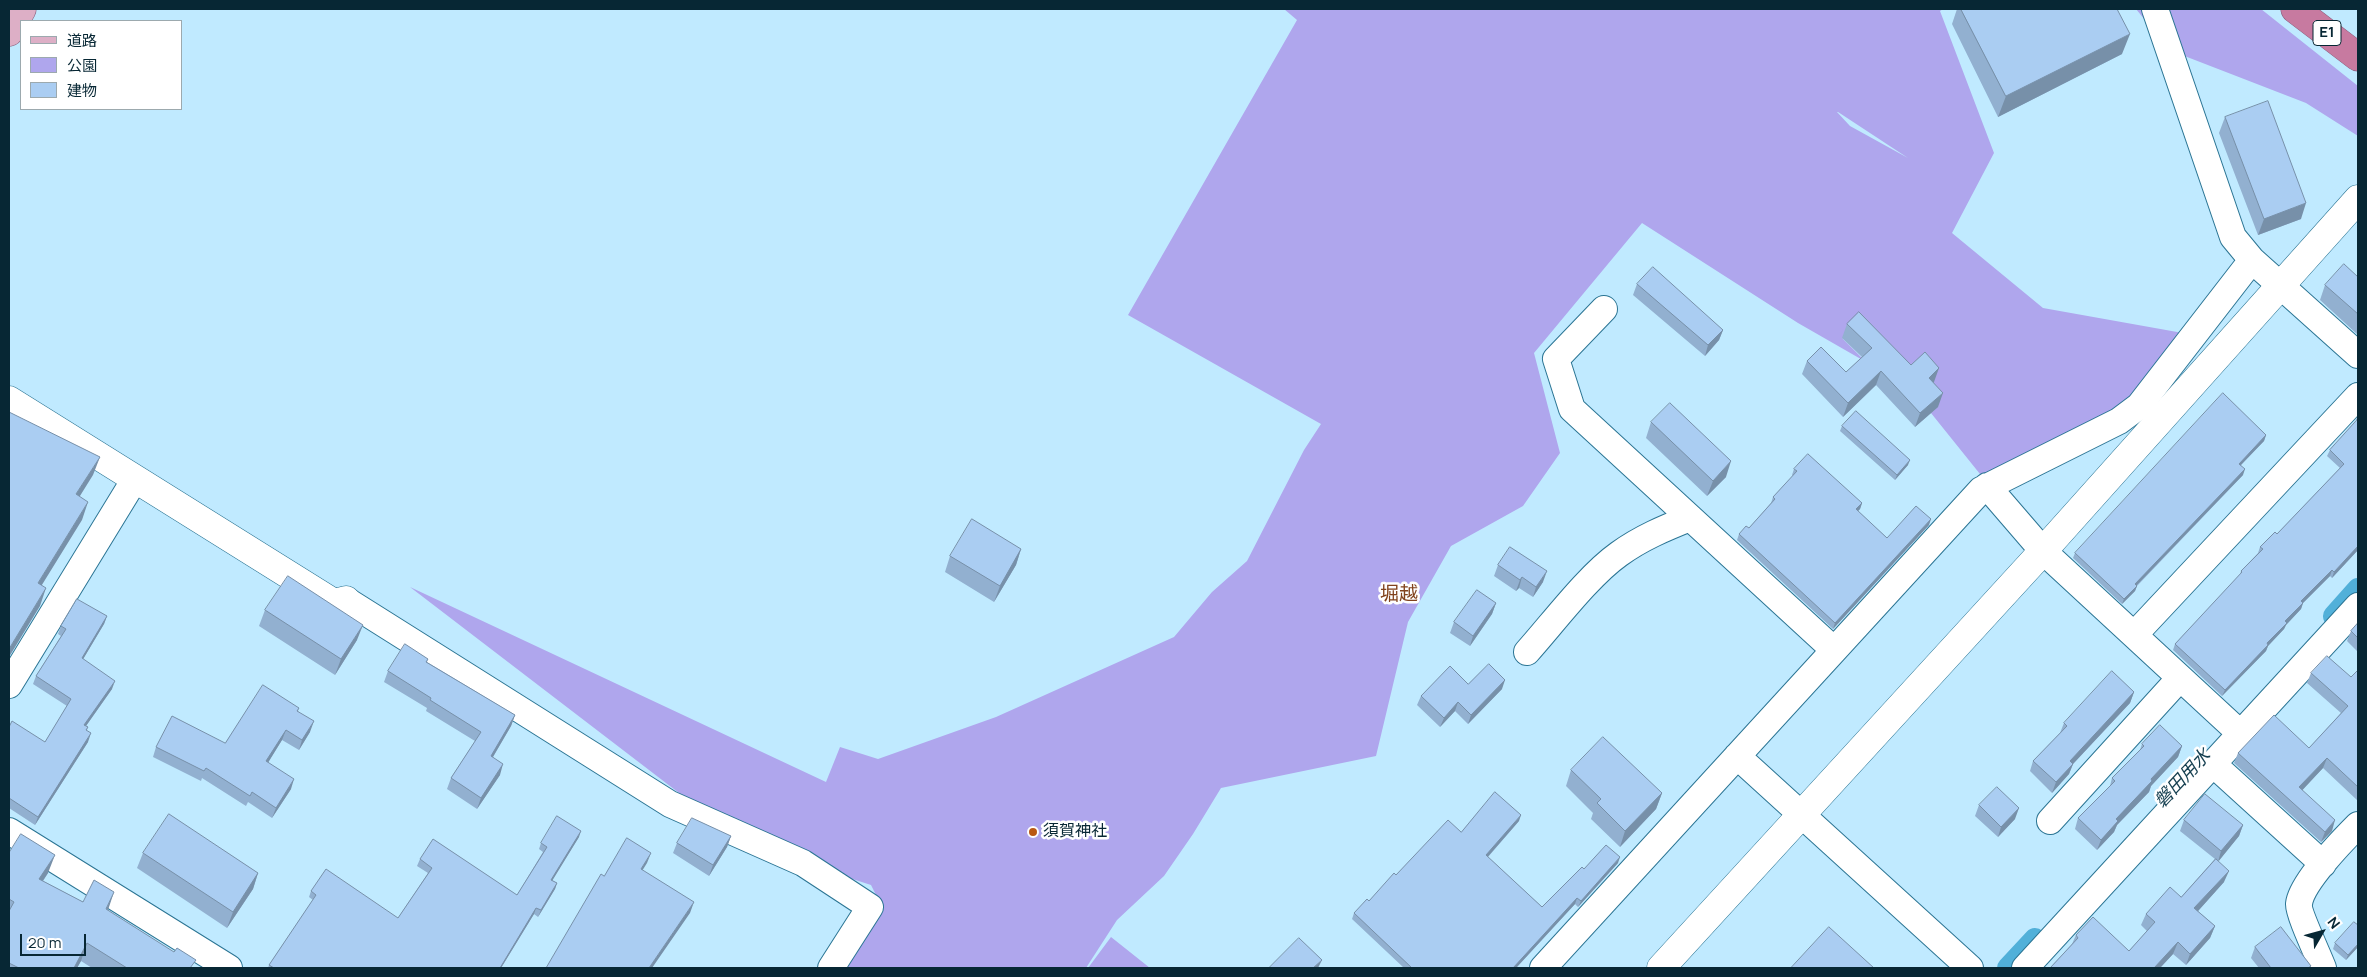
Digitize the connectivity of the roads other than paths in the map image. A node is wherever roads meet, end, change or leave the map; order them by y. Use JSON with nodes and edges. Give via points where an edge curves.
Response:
{"nodes":[{"id":1,"x":22,"y":9,"type":"edge"},
{"id":2,"x":2155,"y":9,"type":"edge"},
{"id":3,"x":2295,"y":9,"type":"edge"},
{"id":4,"x":9,"y":32,"type":"edge"},
{"id":5,"x":2358,"y":57,"type":"edge"},
{"id":6,"x":2358,"y":199,"type":"edge"},
{"id":7,"x":2252,"y":260,"type":"junction"},
{"id":8,"x":2280,"y":286,"type":"junction"},
{"id":9,"x":1604,"y":309,"type":"dead end"},
{"id":10,"x":2358,"y":355,"type":"edge"},
{"id":11,"x":2358,"y":396,"type":"edge"},
{"id":12,"x":9,"y":400,"type":"edge"},
{"id":13,"x":135,"y":479,"type":"junction"},
{"id":14,"x":1987,"y":486,"type":"junction"},
{"id":15,"x":1690,"y":518,"type":"junction"},
{"id":16,"x":2043,"y":551,"type":"junction"},
{"id":17,"x":346,"y":600,"type":"joint"},
{"id":18,"x":2358,"y":606,"type":"edge"},
{"id":19,"x":2134,"y":635,"type":"junction"},
{"id":20,"x":1834,"y":650,"type":"junction"},
{"id":21,"x":1527,"y":652,"type":"dead end"},
{"id":22,"x":2180,"y":678,"type":"junction"},
{"id":23,"x":9,"y":685,"type":"edge"},
{"id":24,"x":2241,"y":734,"type":"junction"},
{"id":25,"x":1737,"y":756,"type":"junction"},
{"id":26,"x":2213,"y":764,"type":"junction"},
{"id":27,"x":1802,"y":816,"type":"junction"},
{"id":28,"x":2050,"y":821,"type":"dead end"},
{"id":29,"x":2358,"y":825,"type":"edge"},
{"id":30,"x":9,"y":831,"type":"edge"},
{"id":31,"x":2323,"y":864,"type":"junction"},
{"id":32,"x":229,"y":968,"type":"edge"},
{"id":33,"x":831,"y":968,"type":"edge"},
{"id":34,"x":1543,"y":968,"type":"edge"},
{"id":35,"x":1661,"y":968,"type":"edge"},
{"id":36,"x":1970,"y":968,"type":"edge"},
{"id":37,"x":2025,"y":968,"type":"edge"},
{"id":38,"x":2324,"y":968,"type":"edge"}],
"edges":[{"from":1,"to":4,"type":"main road"},
{"from":2,"to":7,"type":"street","via":[[2233,237]]},
{"from":3,"to":5,"type":"highway","number":"E1"},
{"from":6,"to":8,"type":"street"},
{"from":7,"to":8,"type":"street"},
{"from":7,"to":14,"type":"street","via":[[2139,406],[2119,421]]},
{"from":8,"to":10,"type":"street"},
{"from":8,"to":16,"type":"street"},
{"from":9,"to":15,"type":"street","via":[[1556,359],[1572,409]]},
{"from":11,"to":19,"type":"street"},
{"from":12,"to":13,"type":"street"},
{"from":13,"to":17,"type":"street","via":[[334,603]]},
{"from":13,"to":23,"type":"street"},
{"from":14,"to":16,"type":"street"},
{"from":14,"to":20,"type":"street"},
{"from":15,"to":20,"type":"street"},
{"from":15,"to":21,"type":"street","via":[[1649,535],[1617,556],[1590,581]]},
{"from":16,"to":19,"type":"street"},
{"from":16,"to":27,"type":"street"},
{"from":17,"to":33,"type":"street","via":[[670,804],[803,863],[870,908]]},
{"from":18,"to":24,"type":"street"},
{"from":19,"to":22,"type":"street"},
{"from":20,"to":25,"type":"street"},
{"from":22,"to":24,"type":"street"},
{"from":22,"to":28,"type":"street"},
{"from":24,"to":26,"type":"street"},
{"from":25,"to":27,"type":"street"},
{"from":25,"to":34,"type":"street"},
{"from":26,"to":31,"type":"street"},
{"from":26,"to":37,"type":"street"},
{"from":27,"to":35,"type":"street"},
{"from":27,"to":36,"type":"street"},
{"from":29,"to":31,"type":"street"},
{"from":30,"to":32,"type":"street"},
{"from":31,"to":38,"type":"street","via":[[2303,890],[2299,905]]}]}
